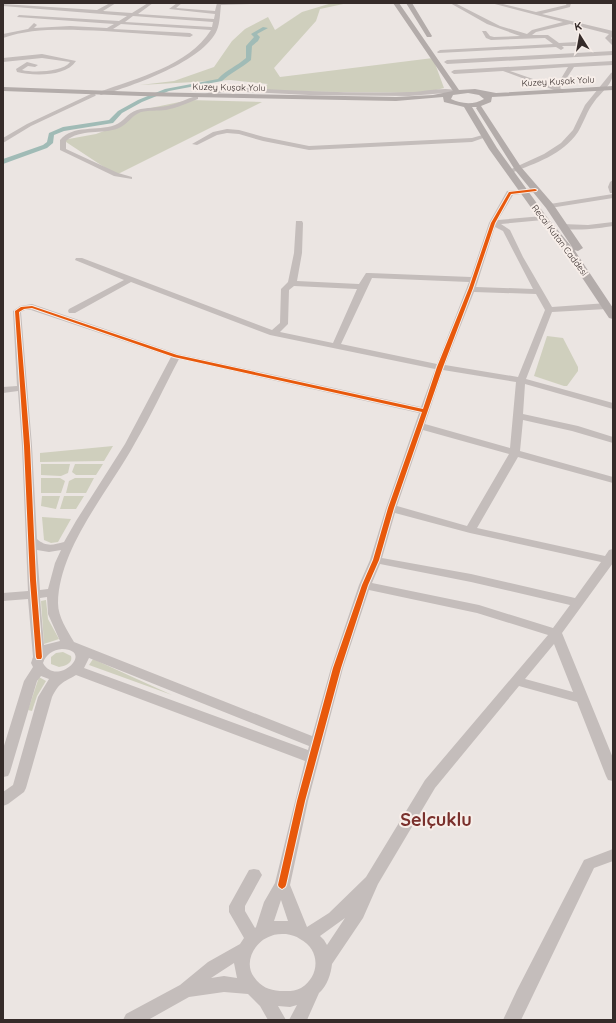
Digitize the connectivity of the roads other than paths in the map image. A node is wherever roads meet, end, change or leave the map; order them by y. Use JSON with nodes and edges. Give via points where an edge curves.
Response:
{"nodes":[{"id":1,"x":106,"y":3,"type":"edge"},
{"id":2,"x":114,"y":3,"type":"edge"},
{"id":3,"x":151,"y":3,"type":"edge"},
{"id":4,"x":180,"y":3,"type":"edge"},
{"id":5,"x":250,"y":3,"type":"edge"},
{"id":6,"x":396,"y":3,"type":"edge"},
{"id":7,"x":409,"y":3,"type":"edge"},
{"id":8,"x":452,"y":3,"type":"edge"},
{"id":9,"x":493,"y":3,"type":"edge"},
{"id":10,"x":501,"y":3,"type":"edge"},
{"id":11,"x":569,"y":3,"type":"edge"},
{"id":12,"x":219,"y":4,"type":"edge"},
{"id":13,"x":3,"y":5,"type":"edge"},
{"id":14,"x":98,"y":12,"type":"junction"},
{"id":15,"x":217,"y":13,"type":"junction"},
{"id":16,"x":537,"y":14,"type":"junction"},
{"id":17,"x":133,"y":15,"type":"junction"},
{"id":18,"x":19,"y":16,"type":"dead end"},
{"id":19,"x":44,"y":17,"type":"junction"},
{"id":20,"x":216,"y":21,"type":"junction"},
{"id":21,"x":121,"y":22,"type":"junction"},
{"id":22,"x":570,"y":22,"type":"junction"},
{"id":23,"x":214,"y":29,"type":"junction"},
{"id":24,"x":30,"y":30,"type":"junction"},
{"id":25,"x":108,"y":30,"type":"junction"},
{"id":26,"x":14,"y":32,"type":"junction"},
{"id":27,"x":484,"y":32,"type":"dead end"},
{"id":28,"x":3,"y":33,"type":"edge"},
{"id":29,"x":613,"y":33,"type":"edge"},
{"id":30,"x":3,"y":36,"type":"edge"},
{"id":31,"x":196,"y":36,"type":"dead end"},
{"id":32,"x":204,"y":36,"type":"dead end"},
{"id":33,"x":211,"y":36,"type":"junction"},
{"id":34,"x":528,"y":36,"type":"junction"},
{"id":35,"x":613,"y":43,"type":"edge"},
{"id":36,"x":577,"y":44,"type":"dead end"},
{"id":37,"x":558,"y":45,"type":"junction"},
{"id":38,"x":436,"y":46,"type":"junction"},
{"id":39,"x":613,"y":53,"type":"edge"},
{"id":40,"x":572,"y":55,"type":"junction"},
{"id":41,"x":3,"y":60,"type":"edge"},
{"id":42,"x":447,"y":62,"type":"junction"},
{"id":43,"x":613,"y":63,"type":"edge"},
{"id":44,"x":35,"y":65,"type":"dead end"},
{"id":45,"x":572,"y":65,"type":"junction"},
{"id":46,"x":502,"y":69,"type":"junction"},
{"id":47,"x":454,"y":72,"type":"junction"},
{"id":48,"x":613,"y":74,"type":"edge"},
{"id":49,"x":613,"y":89,"type":"edge"},
{"id":50,"x":560,"y":90,"type":"junction"},
{"id":51,"x":603,"y":90,"type":"junction"},
{"id":52,"x":3,"y":91,"type":"edge"},
{"id":53,"x":468,"y":92,"type":"junction"},
{"id":54,"x":454,"y":93,"type":"junction"},
{"id":55,"x":480,"y":93,"type":"junction"},
{"id":56,"x":97,"y":94,"type":"junction"},
{"id":57,"x":166,"y":95,"type":"junction"},
{"id":58,"x":205,"y":95,"type":"dead end"},
{"id":59,"x":196,"y":98,"type":"dead end"},
{"id":60,"x":486,"y":102,"type":"junction"},
{"id":61,"x":455,"y":103,"type":"junction"},
{"id":62,"x":477,"y":104,"type":"junction"},
{"id":63,"x":467,"y":105,"type":"junction"},
{"id":64,"x":486,"y":136,"type":"junction"},
{"id":65,"x":3,"y":141,"type":"edge"},
{"id":66,"x":195,"y":144,"type":"dead end"},
{"id":67,"x":514,"y":170,"type":"junction"},
{"id":68,"x":130,"y":178,"type":"dead end"},
{"id":69,"x":613,"y":182,"type":"edge"},
{"id":70,"x":522,"y":190,"type":"junction"},
{"id":71,"x":535,"y":190,"type":"junction"},
{"id":72,"x":613,"y":191,"type":"edge"},
{"id":73,"x":613,"y":196,"type":"edge"},
{"id":74,"x":550,"y":206,"type":"junction"},
{"id":75,"x":543,"y":218,"type":"junction"},
{"id":76,"x":299,"y":223,"type":"dead end"},
{"id":77,"x":493,"y":223,"type":"junction"},
{"id":78,"x":613,"y":224,"type":"edge"},
{"id":79,"x":562,"y":226,"type":"junction"},
{"id":80,"x":79,"y":260,"type":"dead end"},
{"id":81,"x":131,"y":279,"type":"junction"},
{"id":82,"x":292,"y":283,"type":"junction"},
{"id":83,"x":472,"y":284,"type":"junction"},
{"id":84,"x":605,"y":286,"type":"dead end"},
{"id":85,"x":362,"y":287,"type":"junction"},
{"id":86,"x":539,"y":291,"type":"junction"},
{"id":87,"x":607,"y":306,"type":"junction"},
{"id":88,"x":549,"y":310,"type":"junction"},
{"id":89,"x":72,"y":311,"type":"dead end"},
{"id":90,"x":613,"y":316,"type":"edge"},
{"id":91,"x":273,"y":333,"type":"junction"},
{"id":92,"x":336,"y":346,"type":"junction"},
{"id":93,"x":176,"y":356,"type":"junction"},
{"id":94,"x":440,"y":367,"type":"junction"},
{"id":95,"x":521,"y":380,"type":"junction"},
{"id":96,"x":22,"y":388,"type":"junction"},
{"id":97,"x":3,"y":390,"type":"edge"},
{"id":98,"x":613,"y":406,"type":"edge"},
{"id":99,"x":425,"y":411,"type":"junction"},
{"id":100,"x":517,"y":416,"type":"junction"},
{"id":101,"x":420,"y":426,"type":"junction"},
{"id":102,"x":613,"y":440,"type":"edge"},
{"id":103,"x":515,"y":453,"type":"junction"},
{"id":104,"x":613,"y":480,"type":"edge"},
{"id":105,"x":391,"y":508,"type":"junction"},
{"id":106,"x":470,"y":530,"type":"junction"},
{"id":107,"x":31,"y":540,"type":"junction"},
{"id":108,"x":70,"y":544,"type":"junction"},
{"id":109,"x":611,"y":557,"type":"edge"},
{"id":110,"x":376,"y":560,"type":"junction"},
{"id":111,"x":365,"y":585,"type":"junction"},
{"id":112,"x":53,"y":592,"type":"junction"},
{"id":113,"x":34,"y":595,"type":"junction"},
{"id":114,"x":3,"y":597,"type":"edge"},
{"id":115,"x":578,"y":603,"type":"junction"},
{"id":116,"x":556,"y":633,"type":"junction"},
{"id":117,"x":74,"y":647,"type":"junction"},
{"id":118,"x":39,"y":662,"type":"junction"},
{"id":119,"x":70,"y":672,"type":"junction"},
{"id":120,"x":516,"y":681,"type":"junction"},
{"id":121,"x":582,"y":699,"type":"junction"},
{"id":122,"x":317,"y":744,"type":"junction"},
{"id":123,"x":609,"y":754,"type":"edge"},
{"id":124,"x":313,"y":758,"type":"junction"},
{"id":125,"x":3,"y":772,"type":"edge"},
{"id":126,"x":613,"y":776,"type":"edge"},
{"id":127,"x":3,"y":800,"type":"edge"},
{"id":128,"x":613,"y":855,"type":"edge"},
{"id":129,"x":254,"y":875,"type":"dead end"},
{"id":130,"x":371,"y":882,"type":"junction"},
{"id":131,"x":282,"y":886,"type":"junction"},
{"id":132,"x":304,"y":931,"type":"junction"},
{"id":133,"x":254,"y":940,"type":"junction"},
{"id":134,"x":325,"y":961,"type":"junction"},
{"id":135,"x":253,"y":989,"type":"junction"},
{"id":136,"x":186,"y":990,"type":"junction"},
{"id":137,"x":312,"y":990,"type":"junction"},
{"id":138,"x":132,"y":1020,"type":"edge"},
{"id":139,"x":277,"y":1020,"type":"edge"},
{"id":140,"x":298,"y":1020,"type":"edge"},
{"id":141,"x":512,"y":1020,"type":"edge"}],
"edges":[{"from":1,"to":2,"type":"street"},
{"from":2,"to":14,"type":"street"},
{"from":3,"to":17,"type":"street"},
{"from":4,"to":15,"type":"street","via":[[171,9]]},
{"from":5,"to":12,"type":"street"},
{"from":6,"to":54,"type":"main road"},
{"from":7,"to":38,"type":"main road"},
{"from":8,"to":34,"type":"street","via":[[500,27]]},
{"from":9,"to":10,"type":"street"},
{"from":10,"to":16,"type":"street"},
{"from":11,"to":16,"type":"street","via":[[568,6]]},
{"from":12,"to":15,"type":"street"},
{"from":13,"to":14,"type":"street"},
{"from":14,"to":17,"type":"street"},
{"from":15,"to":20,"type":"street"},
{"from":16,"to":22,"type":"street"},
{"from":17,"to":20,"type":"street"},
{"from":17,"to":21,"type":"street"},
{"from":18,"to":19,"type":"street"},
{"from":19,"to":21,"type":"street"},
{"from":19,"to":24,"type":"street"},
{"from":20,"to":23,"type":"street"},
{"from":21,"to":23,"type":"street"},
{"from":21,"to":25,"type":"street"},
{"from":22,"to":29,"type":"street"},
{"from":22,"to":34,"type":"street","via":[[534,31]]},
{"from":23,"to":33,"type":"street"},
{"from":24,"to":25,"type":"street"},
{"from":24,"to":26,"type":"street"},
{"from":25,"to":31,"type":"street"},
{"from":26,"to":28,"type":"street"},
{"from":26,"to":30,"type":"street"},
{"from":27,"to":34,"type":"street","via":[[493,38]]},
{"from":29,"to":35,"type":"street","via":[[608,38]]},
{"from":32,"to":33,"type":"street"},
{"from":33,"to":56,"type":"street","via":[[198,50],[181,61]]},
{"from":34,"to":37,"type":"street","via":[[548,37]]},
{"from":36,"to":37,"type":"street"},
{"from":37,"to":38,"type":"street"},
{"from":37,"to":40,"type":"street"},
{"from":38,"to":42,"type":"main road"},
{"from":39,"to":40,"type":"street"},
{"from":40,"to":42,"type":"street"},
{"from":41,"to":44,"type":"street","via":[[42,56],[73,61],[70,66],[51,72],[19,71],[24,65]]},
{"from":42,"to":47,"type":"main road"},
{"from":43,"to":45,"type":"street"},
{"from":45,"to":46,"type":"street"},
{"from":45,"to":50,"type":"street"},
{"from":46,"to":47,"type":"street"},
{"from":46,"to":50,"type":"street"},
{"from":47,"to":53,"type":"main road"},
{"from":48,"to":51,"type":"street"},
{"from":49,"to":51,"type":"main road","name":"Kuzey Kuşak Yolu"},
{"from":50,"to":51,"type":"main road","name":"Kuzey Kuşak Yolu"},
{"from":50,"to":55,"type":"main road","name":"Kuzey Kuşak Yolu","via":[[496,95]]},
{"from":51,"to":60,"type":"main road","name":"Kuzey Kuşak Yolu","via":[[498,98]]},
{"from":51,"to":67,"type":"street","via":[[590,102],[576,130],[566,142],[540,160]]},
{"from":52,"to":56,"type":"main road","name":"Kuzey Kuşak Yolu"},
{"from":53,"to":54,"type":"main road","name":"Kuzey Kuşak Yolu"},
{"from":53,"to":55,"type":"main road","name":"Kuzey Kuşak Yolu"},
{"from":54,"to":57,"type":"main road","name":"Kuzey Kuşak Yolu","via":[[396,99]]},
{"from":54,"to":58,"type":"street","via":[[309,93],[226,89]]},
{"from":54,"to":61,"type":"main road","via":[[447,96],[447,100]]},
{"from":55,"to":60,"type":"main road","via":[[488,97]]},
{"from":56,"to":57,"type":"main road","name":"Kuzey Kuşak Yolu"},
{"from":56,"to":65,"type":"street","via":[[29,125]]},
{"from":57,"to":61,"type":"main road","name":"Kuzey Kuşak Yolu","via":[[422,100]]},
{"from":59,"to":68,"type":"street","via":[[168,108],[142,110],[132,114],[123,124],[70,134],[63,140],[63,150],[68,153],[116,175]]},
{"from":60,"to":62,"type":"main road","name":"Kuzey Kuşak Yolu"},
{"from":61,"to":63,"type":"main road","name":"Kuzey Kuşak Yolu"},
{"from":62,"to":63,"type":"main road","name":"Kuzey Kuşak Yolu"},
{"from":62,"to":67,"type":"main road","name":"Recai Kutan Caddesi"},
{"from":63,"to":64,"type":"main road","name":"Recai Kutan Caddesi"},
{"from":64,"to":66,"type":"street","via":[[472,140],[309,148],[227,131],[215,133]]},
{"from":64,"to":67,"type":"main road","name":"Recai Kutan Caddesi","via":[[493,149]]},
{"from":67,"to":70,"type":"main road","name":"Recai Kutan Caddesi"},
{"from":67,"to":71,"type":"main road","name":"Recai Kutan Caddesi"},
{"from":69,"to":72,"type":"street"},
{"from":70,"to":71,"type":"street"},
{"from":70,"to":75,"type":"main road","name":"Recai Kutan Caddesi"},
{"from":70,"to":77,"type":"street","via":[[510,193]]},
{"from":71,"to":74,"type":"main road","name":"Recai Kutan Caddesi"},
{"from":73,"to":74,"type":"street"},
{"from":74,"to":79,"type":"main road","name":"Recai Kutan Caddesi"},
{"from":75,"to":77,"type":"street"},
{"from":75,"to":87,"type":"main road","name":"Recai Kutan Caddesi","via":[[571,253]]},
{"from":76,"to":82,"type":"street","via":[[298,253]]},
{"from":77,"to":83,"type":"street"},
{"from":77,"to":86,"type":"street","via":[[506,230]]},
{"from":78,"to":79,"type":"street","via":[[588,227]]},
{"from":79,"to":84,"type":"main road","name":"Recai Kutan Caddesi"},
{"from":80,"to":81,"type":"street"},
{"from":81,"to":89,"type":"street"},
{"from":81,"to":91,"type":"street"},
{"from":82,"to":85,"type":"street"},
{"from":82,"to":91,"type":"street","via":[[285,289],[284,324]]},
{"from":83,"to":85,"type":"street","via":[[369,275]]},
{"from":83,"to":86,"type":"street"},
{"from":83,"to":94,"type":"street"},
{"from":85,"to":92,"type":"street"},
{"from":86,"to":88,"type":"street"},
{"from":87,"to":88,"type":"street"},
{"from":87,"to":90,"type":"main road","name":"Recai Kutan Caddesi"},
{"from":88,"to":95,"type":"street"},
{"from":91,"to":92,"type":"street"},
{"from":92,"to":94,"type":"street"},
{"from":93,"to":96,"type":"street","via":[[32,307],[23,308],[17,311]]},
{"from":93,"to":99,"type":"street"},
{"from":93,"to":108,"type":"street","via":[[129,445]]},
{"from":94,"to":95,"type":"street"},
{"from":94,"to":99,"type":"street"},
{"from":95,"to":98,"type":"street"},
{"from":95,"to":100,"type":"street"},
{"from":96,"to":97,"type":"street"},
{"from":96,"to":107,"type":"street"},
{"from":99,"to":101,"type":"street"},
{"from":100,"to":102,"type":"street","via":[[574,428]]},
{"from":100,"to":103,"type":"street"},
{"from":101,"to":103,"type":"street"},
{"from":101,"to":105,"type":"street"},
{"from":103,"to":104,"type":"street"},
{"from":103,"to":106,"type":"street"},
{"from":105,"to":106,"type":"street"},
{"from":105,"to":110,"type":"street"},
{"from":106,"to":109,"type":"street"},
{"from":107,"to":108,"type":"street","via":[[39,548],[54,549]]},
{"from":107,"to":113,"type":"street"},
{"from":108,"to":112,"type":"street","via":[[59,568]]},
{"from":109,"to":115,"type":"street"},
{"from":110,"to":111,"type":"street"},
{"from":110,"to":115,"type":"street","via":[[471,578]]},
{"from":111,"to":116,"type":"street","via":[[480,609]]},
{"from":111,"to":122,"type":"street","via":[[337,668]]},
{"from":112,"to":113,"type":"street"},
{"from":112,"to":117,"type":"street","via":[[54,617]]},
{"from":113,"to":114,"type":"street"},
{"from":113,"to":118,"type":"street"},
{"from":115,"to":116,"type":"street"},
{"from":116,"to":120,"type":"street"},
{"from":116,"to":121,"type":"street"},
{"from":117,"to":118,"type":"street","via":[[48,648]]},
{"from":117,"to":119,"type":"street","via":[[82,653],[83,662]]},
{"from":117,"to":122,"type":"street"},
{"from":118,"to":119,"type":"street","via":[[48,674]]},
{"from":118,"to":125,"type":"street"},
{"from":119,"to":124,"type":"street","via":[[92,674]]},
{"from":119,"to":127,"type":"street","via":[[54,682],[45,697],[19,788]]},
{"from":120,"to":121,"type":"street"},
{"from":120,"to":130,"type":"street","via":[[430,784]]},
{"from":121,"to":123,"type":"street"},
{"from":122,"to":124,"type":"street"},
{"from":123,"to":126,"type":"street"},
{"from":124,"to":131,"type":"street"},
{"from":128,"to":141,"type":"street","via":[[589,864]]},
{"from":129,"to":133,"type":"street","via":[[237,906],[237,912]]},
{"from":130,"to":132,"type":"street","via":[[335,918]]},
{"from":130,"to":134,"type":"street","via":[[359,910]]},
{"from":131,"to":132,"type":"street"},
{"from":131,"to":133,"type":"street","via":[[276,892]]},
{"from":132,"to":133,"type":"street","via":[[286,927],[274,928]]},
{"from":132,"to":134,"type":"street","via":[[320,946]]},
{"from":133,"to":135,"type":"street","via":[[242,958],[245,978]]},
{"from":133,"to":136,"type":"street"},
{"from":134,"to":137,"type":"street","via":[[322,976]]},
{"from":135,"to":136,"type":"street","via":[[224,984]]},
{"from":135,"to":137,"type":"street","via":[[266,997],[278,1000],[302,996]]},
{"from":135,"to":139,"type":"street","via":[[266,1000]]},
{"from":136,"to":138,"type":"street"},
{"from":137,"to":140,"type":"street"}]}
